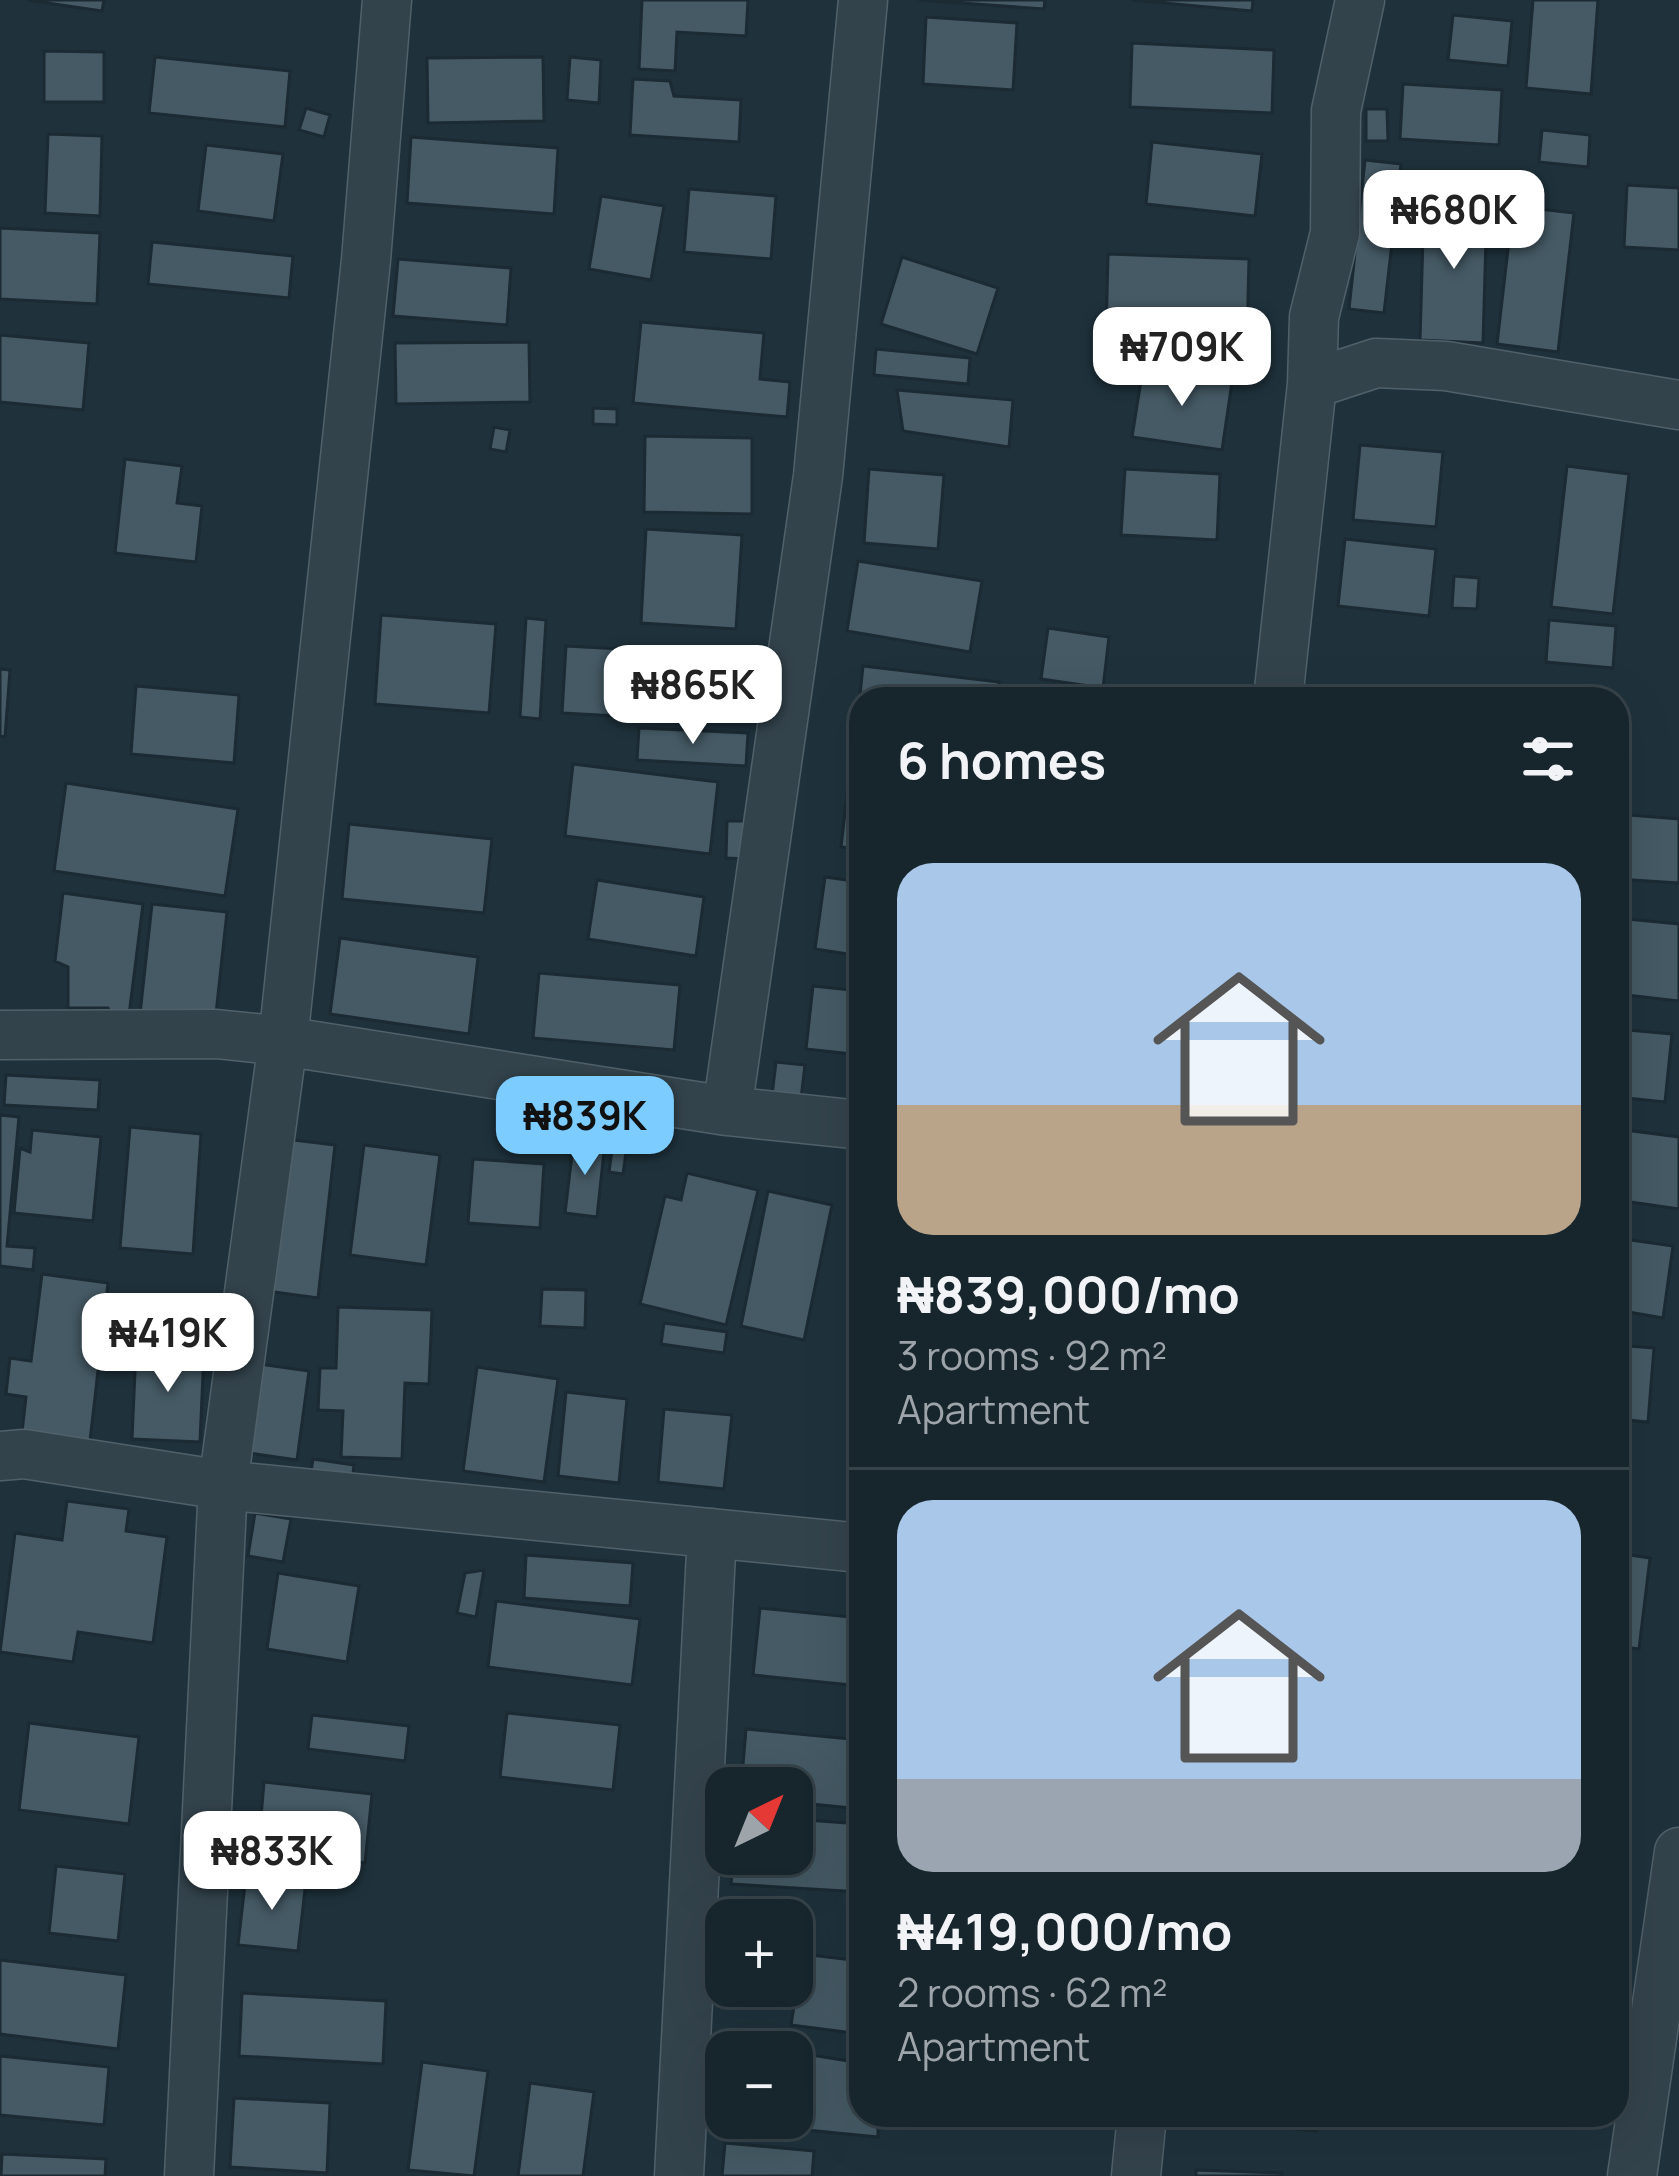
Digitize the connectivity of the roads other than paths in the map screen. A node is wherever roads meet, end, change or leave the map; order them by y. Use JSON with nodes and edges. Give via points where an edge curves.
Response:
{"nodes":[{"id":1,"x":387,"y":0,"type":"edge"},
{"id":2,"x":863,"y":0,"type":"edge"},
{"id":3,"x":1360,"y":0,"type":"edge"},
{"id":4,"x":1312,"y":384,"type":"junction"},
{"id":5,"x":1679,"y":405,"type":"edge"},
{"id":6,"x":1279,"y":687,"type":"edge"},
{"id":7,"x":0,"y":1035,"type":"edge"},
{"id":8,"x":284,"y":1041,"type":"junction"},
{"id":9,"x":727,"y":1111,"type":"junction"},
{"id":10,"x":849,"y":1124,"type":"edge"},
{"id":11,"x":0,"y":1456,"type":"edge"},
{"id":12,"x":223,"y":1485,"type":"junction"},
{"id":13,"x":712,"y":1533,"type":"junction"},
{"id":14,"x":849,"y":1547,"type":"edge"},
{"id":15,"x":1679,"y":1852,"type":"edge"},
{"id":16,"x":1141,"y":2127,"type":"edge"},
{"id":17,"x":189,"y":2176,"type":"edge"},
{"id":18,"x":679,"y":2176,"type":"edge"},
{"id":19,"x":1136,"y":2176,"type":"edge"},
{"id":20,"x":1632,"y":2176,"type":"edge"}],
"edges":[{"from":1,"to":8,"type":"street"},
{"from":2,"to":9,"type":"street","via":[[818,476]]},
{"from":3,"to":4,"type":"street","via":[[1336,111],[1334,233],[1314,316]]},
{"from":4,"to":5,"type":"street","via":[[1376,363],[1446,366]]},
{"from":4,"to":6,"type":"street"},
{"from":7,"to":8,"type":"street"},
{"from":8,"to":9,"type":"street"},
{"from":8,"to":12,"type":"street"},
{"from":9,"to":10,"type":"street"},
{"from":11,"to":12,"type":"street"},
{"from":12,"to":13,"type":"street"},
{"from":12,"to":17,"type":"street"},
{"from":13,"to":14,"type":"street"},
{"from":13,"to":18,"type":"street"},
{"from":15,"to":20,"type":"street"},
{"from":16,"to":19,"type":"street"}]}
